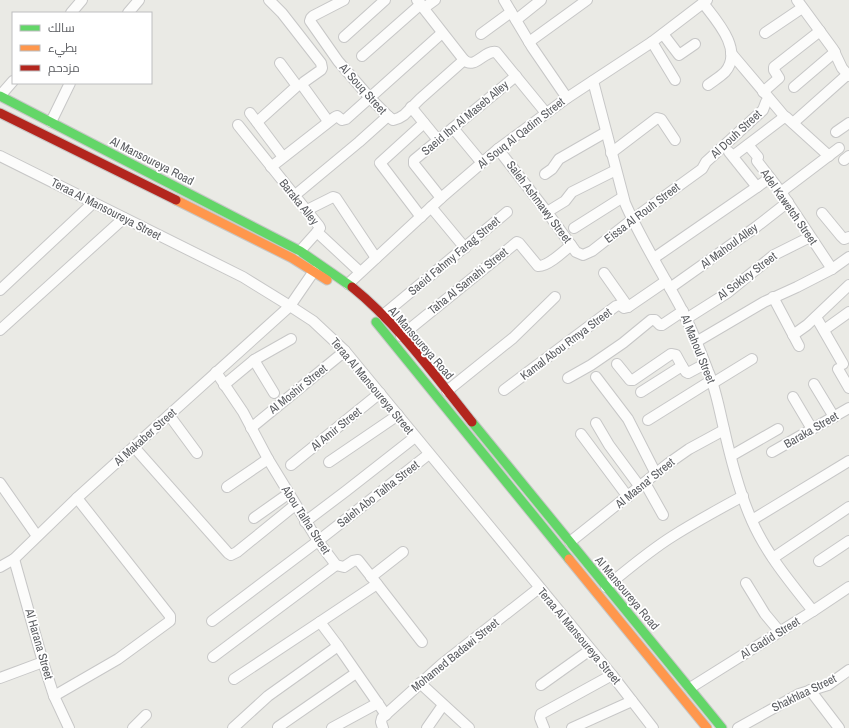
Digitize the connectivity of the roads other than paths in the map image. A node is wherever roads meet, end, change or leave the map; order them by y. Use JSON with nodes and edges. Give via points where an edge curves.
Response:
{"nodes":[{"id":1,"x":82,"y":0,"type":"edge"},
{"id":2,"x":139,"y":0,"type":"edge"},
{"id":3,"x":344,"y":0,"type":"edge"},
{"id":4,"x":385,"y":0,"type":"edge"},
{"id":5,"x":435,"y":0,"type":"edge"},
{"id":6,"x":504,"y":0,"type":"edge"},
{"id":7,"x":541,"y":0,"type":"edge"},
{"id":8,"x":587,"y":0,"type":"edge"},
{"id":9,"x":275,"y":2,"type":"edge"},
{"id":10,"x":705,"y":2,"type":"edge"},
{"id":11,"x":421,"y":4,"type":"edge"},
{"id":12,"x":800,"y":4,"type":"edge"},
{"id":13,"x":72,"y":12,"type":"edge"},
{"id":14,"x":129,"y":12,"type":"edge"},
{"id":15,"x":513,"y":16,"type":"junction"},
{"id":16,"x":820,"y":31,"type":"junction"},
{"id":17,"x":442,"y":33,"type":"junction"},
{"id":18,"x":765,"y":33,"type":"dead end"},
{"id":19,"x":481,"y":34,"type":"dead end"},
{"id":20,"x":663,"y":34,"type":"junction"},
{"id":21,"x":344,"y":37,"type":"dead end"},
{"id":22,"x":529,"y":42,"type":"junction"},
{"id":23,"x":652,"y":42,"type":"junction"},
{"id":24,"x":695,"y":44,"type":"dead end"},
{"id":25,"x":835,"y":52,"type":"junction"},
{"id":26,"x":731,"y":53,"type":"junction"},
{"id":27,"x":362,"y":56,"type":"dead end"},
{"id":28,"x":464,"y":60,"type":"junction"},
{"id":29,"x":280,"y":63,"type":"dead end"},
{"id":30,"x":848,"y":75,"type":"edge"},
{"id":31,"x":516,"y":76,"type":"junction"},
{"id":32,"x":675,"y":80,"type":"dead end"},
{"id":33,"x":593,"y":81,"type":"junction"},
{"id":34,"x":12,"y":82,"type":"edge"},
{"id":35,"x":69,"y":84,"type":"edge"},
{"id":36,"x":708,"y":85,"type":"dead end"},
{"id":37,"x":794,"y":87,"type":"dead end"},
{"id":38,"x":0,"y":96,"type":"edge"},
{"id":39,"x":766,"y":96,"type":"junction"},
{"id":40,"x":370,"y":98,"type":"junction"},
{"id":41,"x":567,"y":98,"type":"junction"},
{"id":42,"x":411,"y":107,"type":"junction"},
{"id":43,"x":0,"y":113,"type":"edge"},
{"id":44,"x":250,"y":113,"type":"dead end"},
{"id":45,"x":546,"y":114,"type":"junction"},
{"id":46,"x":388,"y":116,"type":"junction"},
{"id":47,"x":789,"y":120,"type":"junction"},
{"id":48,"x":50,"y":122,"type":"junction"},
{"id":49,"x":257,"y":122,"type":"junction"},
{"id":50,"x":328,"y":122,"type":"junction"},
{"id":51,"x":424,"y":123,"type":"junction"},
{"id":52,"x":849,"y":123,"type":"edge"},
{"id":53,"x":238,"y":125,"type":"dead end"},
{"id":54,"x":453,"y":128,"type":"junction"},
{"id":55,"x":606,"y":132,"type":"junction"},
{"id":56,"x":836,"y":132,"type":"dead end"},
{"id":57,"x":438,"y":140,"type":"junction"},
{"id":58,"x":675,"y":140,"type":"dead end"},
{"id":59,"x":724,"y":145,"type":"junction"},
{"id":60,"x":748,"y":145,"type":"junction"},
{"id":61,"x":839,"y":148,"type":"dead end"},
{"id":62,"x":498,"y":149,"type":"junction"},
{"id":63,"x":612,"y":152,"type":"junction"},
{"id":64,"x":0,"y":156,"type":"edge"},
{"id":65,"x":733,"y":156,"type":"junction"},
{"id":66,"x":829,"y":156,"type":"junction"},
{"id":67,"x":283,"y":157,"type":"junction"},
{"id":68,"x":482,"y":163,"type":"junction"},
{"id":69,"x":271,"y":167,"type":"junction"},
{"id":70,"x":702,"y":169,"type":"joint"},
{"id":71,"x":616,"y":170,"type":"junction"},
{"id":72,"x":545,"y":174,"type":"dead end"},
{"id":73,"x":770,"y":178,"type":"junction"},
{"id":74,"x":757,"y":187,"type":"junction"},
{"id":75,"x":781,"y":192,"type":"junction"},
{"id":76,"x":294,"y":196,"type":"junction"},
{"id":77,"x":623,"y":197,"type":"junction"},
{"id":78,"x":441,"y":198,"type":"junction"},
{"id":79,"x":93,"y":202,"type":"junction"},
{"id":80,"x":788,"y":202,"type":"junction"},
{"id":81,"x":431,"y":207,"type":"junction"},
{"id":82,"x":307,"y":210,"type":"junction"},
{"id":83,"x":507,"y":212,"type":"dead end"},
{"id":84,"x":547,"y":212,"type":"junction"},
{"id":85,"x":822,"y":213,"type":"dead end"},
{"id":86,"x":421,"y":217,"type":"junction"},
{"id":87,"x":124,"y":218,"type":"junction"},
{"id":88,"x":633,"y":219,"type":"junction"},
{"id":89,"x":574,"y":228,"type":"dead end"},
{"id":90,"x":317,"y":232,"type":"junction"},
{"id":91,"x":810,"y":237,"type":"junction"},
{"id":92,"x":849,"y":237,"type":"edge"},
{"id":93,"x":571,"y":245,"type":"junction"},
{"id":94,"x":465,"y":248,"type":"junction"},
{"id":95,"x":300,"y":251,"type":"junction"},
{"id":96,"x":580,"y":254,"type":"joint"},
{"id":97,"x":849,"y":257,"type":"edge"},
{"id":98,"x":376,"y":258,"type":"junction"},
{"id":99,"x":654,"y":258,"type":"junction"},
{"id":100,"x":832,"y":269,"type":"junction"},
{"id":101,"x":314,"y":271,"type":"junction"},
{"id":102,"x":360,"y":272,"type":"junction"},
{"id":103,"x":604,"y":273,"type":"dead end"},
{"id":104,"x":348,"y":284,"type":"junction"},
{"id":105,"x":668,"y":285,"type":"junction"},
{"id":106,"x":849,"y":285,"type":"edge"},
{"id":107,"x":0,"y":290,"type":"edge"},
{"id":108,"x":773,"y":296,"type":"junction"},
{"id":109,"x":555,"y":297,"type":"dead end"},
{"id":110,"x":293,"y":303,"type":"junction"},
{"id":111,"x":360,"y":306,"type":"dead end"},
{"id":112,"x":628,"y":307,"type":"junction"},
{"id":113,"x":849,"y":312,"type":"edge"},
{"id":114,"x":383,"y":315,"type":"junction"},
{"id":115,"x":684,"y":315,"type":"junction"},
{"id":116,"x":372,"y":317,"type":"dead end"},
{"id":117,"x":816,"y":317,"type":"junction"},
{"id":118,"x":0,"y":330,"type":"edge"},
{"id":119,"x":824,"y":330,"type":"junction"},
{"id":120,"x":793,"y":335,"type":"junction"},
{"id":121,"x":401,"y":336,"type":"junction"},
{"id":122,"x":291,"y":339,"type":"dead end"},
{"id":123,"x":696,"y":342,"type":"junction"},
{"id":124,"x":799,"y":346,"type":"dead end"},
{"id":125,"x":345,"y":351,"type":"junction"},
{"id":126,"x":752,"y":359,"type":"dead end"},
{"id":127,"x":254,"y":360,"type":"junction"},
{"id":128,"x":617,"y":364,"type":"dead end"},
{"id":129,"x":705,"y":364,"type":"junction"},
{"id":130,"x":682,"y":366,"type":"junction"},
{"id":131,"x":216,"y":372,"type":"junction"},
{"id":132,"x":596,"y":377,"type":"dead end"},
{"id":133,"x":568,"y":378,"type":"dead end"},
{"id":134,"x":712,"y":382,"type":"junction"},
{"id":135,"x":814,"y":384,"type":"dead end"},
{"id":136,"x":224,"y":385,"type":"junction"},
{"id":137,"x":849,"y":388,"type":"edge"},
{"id":138,"x":504,"y":390,"type":"dead end"},
{"id":139,"x":447,"y":391,"type":"junction"},
{"id":140,"x":641,"y":392,"type":"dead end"},
{"id":141,"x":274,"y":393,"type":"dead end"},
{"id":142,"x":380,"y":393,"type":"junction"},
{"id":143,"x":793,"y":397,"type":"dead end"},
{"id":144,"x":849,"y":408,"type":"edge"},
{"id":145,"x":169,"y":415,"type":"junction"},
{"id":146,"x":398,"y":415,"type":"junction"},
{"id":147,"x":834,"y":417,"type":"junction"},
{"id":148,"x":648,"y":420,"type":"dead end"},
{"id":149,"x":596,"y":423,"type":"dead end"},
{"id":150,"x":251,"y":428,"type":"junction"},
{"id":151,"x":812,"y":429,"type":"junction"},
{"id":152,"x":724,"y":430,"type":"junction"},
{"id":153,"x":778,"y":430,"type":"dead end"},
{"id":154,"x":581,"y":434,"type":"dead end"},
{"id":155,"x":415,"y":437,"type":"junction"},
{"id":156,"x":134,"y":447,"type":"junction"},
{"id":157,"x":772,"y":452,"type":"dead end"},
{"id":158,"x":197,"y":453,"type":"dead end"},
{"id":159,"x":429,"y":454,"type":"junction"},
{"id":160,"x":731,"y":456,"type":"junction"},
{"id":161,"x":268,"y":459,"type":"junction"},
{"id":162,"x":502,"y":459,"type":"junction"},
{"id":163,"x":849,"y":461,"type":"edge"},
{"id":164,"x":328,"y":462,"type":"dead end"},
{"id":165,"x":292,"y":465,"type":"dead end"},
{"id":166,"x":493,"y":466,"type":"junction"},
{"id":167,"x":656,"y":474,"type":"junction"},
{"id":168,"x":0,"y":483,"type":"edge"},
{"id":169,"x":642,"y":485,"type":"junction"},
{"id":170,"x":227,"y":487,"type":"dead end"},
{"id":171,"x":288,"y":494,"type":"junction"},
{"id":172,"x":743,"y":496,"type":"junction"},
{"id":173,"x":628,"y":497,"type":"junction"},
{"id":174,"x":77,"y":498,"type":"junction"},
{"id":175,"x":295,"y":505,"type":"junction"},
{"id":176,"x":849,"y":507,"type":"edge"},
{"id":177,"x":663,"y":515,"type":"dead end"},
{"id":178,"x":254,"y":518,"type":"dead end"},
{"id":179,"x":752,"y":520,"type":"junction"},
{"id":180,"x":305,"y":522,"type":"junction"},
{"id":181,"x":37,"y":536,"type":"junction"},
{"id":182,"x":318,"y":541,"type":"junction"},
{"id":183,"x":849,"y":541,"type":"edge"},
{"id":184,"x":570,"y":542,"type":"junction"},
{"id":185,"x":403,"y":552,"type":"dead end"},
{"id":186,"x":773,"y":558,"type":"junction"},
{"id":187,"x":14,"y":559,"type":"junction"},
{"id":188,"x":819,"y":561,"type":"dead end"},
{"id":189,"x":336,"y":565,"type":"junction"},
{"id":190,"x":0,"y":567,"type":"edge"},
{"id":191,"x":374,"y":580,"type":"junction"},
{"id":192,"x":746,"y":583,"type":"dead end"},
{"id":193,"x":606,"y":587,"type":"junction"},
{"id":194,"x":849,"y":587,"type":"edge"},
{"id":195,"x":539,"y":588,"type":"junction"},
{"id":196,"x":813,"y":611,"type":"junction"},
{"id":197,"x":212,"y":621,"type":"dead end"},
{"id":198,"x":320,"y":622,"type":"junction"},
{"id":199,"x":780,"y":632,"type":"junction"},
{"id":200,"x":422,"y":642,"type":"dead end"},
{"id":201,"x":338,"y":646,"type":"junction"},
{"id":202,"x":590,"y":650,"type":"junction"},
{"id":203,"x":213,"y":657,"type":"dead end"},
{"id":204,"x":43,"y":662,"type":"junction"},
{"id":205,"x":849,"y":670,"type":"edge"},
{"id":206,"x":356,"y":673,"type":"junction"},
{"id":207,"x":612,"y":676,"type":"junction"},
{"id":208,"x":0,"y":678,"type":"edge"},
{"id":209,"x":234,"y":679,"type":"dead end"},
{"id":210,"x":420,"y":683,"type":"junction"},
{"id":211,"x":541,"y":685,"type":"dead end"},
{"id":212,"x":690,"y":688,"type":"junction"},
{"id":213,"x":810,"y":690,"type":"junction"},
{"id":214,"x":54,"y":696,"type":"junction"},
{"id":215,"x":632,"y":700,"type":"junction"},
{"id":216,"x":378,"y":703,"type":"junction"},
{"id":217,"x":444,"y":705,"type":"junction"},
{"id":218,"x":146,"y":715,"type":"dead end"},
{"id":219,"x":386,"y":715,"type":"junction"},
{"id":220,"x":278,"y":727,"type":"dead end"},
{"id":221,"x":651,"y":727,"type":"edge"},
{"id":222,"x":69,"y":728,"type":"edge"},
{"id":223,"x":133,"y":728,"type":"edge"},
{"id":224,"x":233,"y":728,"type":"edge"},
{"id":225,"x":332,"y":728,"type":"edge"},
{"id":226,"x":384,"y":728,"type":"edge"},
{"id":227,"x":427,"y":728,"type":"edge"},
{"id":228,"x":468,"y":728,"type":"edge"},
{"id":229,"x":544,"y":728,"type":"edge"},
{"id":230,"x":572,"y":728,"type":"edge"},
{"id":231,"x":706,"y":728,"type":"edge"},
{"id":232,"x":722,"y":728,"type":"edge"},
{"id":233,"x":738,"y":728,"type":"edge"},
{"id":234,"x":839,"y":728,"type":"edge"}],
"edges":[{"from":1,"to":13,"type":"street"},
{"from":2,"to":14,"type":"street"},
{"from":3,"to":40,"type":"street","name":"Al Souq Street","via":[[313,16],[311,24]]},
{"from":4,"to":21,"type":"street"},
{"from":5,"to":11,"type":"street"},
{"from":6,"to":15,"type":"street"},
{"from":7,"to":15,"type":"street"},
{"from":8,"to":22,"type":"street"},
{"from":9,"to":50,"type":"street","via":[[321,64],[322,68],[302,85]]},
{"from":10,"to":20,"type":"street","name":"Al Souq Al Qadim Street"},
{"from":10,"to":26,"type":"street","via":[[726,34]]},
{"from":11,"to":17,"type":"street"},
{"from":11,"to":27,"type":"street"},
{"from":12,"to":16,"type":"street"},
{"from":12,"to":18,"type":"street"},
{"from":15,"to":19,"type":"street"},
{"from":15,"to":22,"type":"street"},
{"from":16,"to":25,"type":"street"},
{"from":16,"to":39,"type":"street","name":"Al Douh Street","via":[[774,68],[780,78]]},
{"from":17,"to":28,"type":"street"},
{"from":17,"to":40,"type":"street"},
{"from":20,"to":23,"type":"street","name":"Al Souq Al Qadim Street"},
{"from":20,"to":24,"type":"street","via":[[679,55]]},
{"from":22,"to":41,"type":"street"},
{"from":23,"to":32,"type":"street"},
{"from":23,"to":33,"type":"street","name":"Al Souq Al Qadim Street"},
{"from":25,"to":30,"type":"street"},
{"from":25,"to":37,"type":"street"},
{"from":26,"to":36,"type":"street","via":[[731,60],[724,73]]},
{"from":26,"to":39,"type":"street"},
{"from":28,"to":31,"type":"street","via":[[472,63],[494,51]]},
{"from":28,"to":42,"type":"street","name":"Al Souq Street"},
{"from":29,"to":49,"type":"street","via":[[297,86]]},
{"from":30,"to":47,"type":"street"},
{"from":31,"to":45,"type":"street"},
{"from":31,"to":54,"type":"street","name":"Saeid Ibn Al Maseb Alley"},
{"from":33,"to":41,"type":"street","name":"Al Souq Al Qadim Street"},
{"from":33,"to":55,"type":"street","name":"Al Mahoul Street"},
{"from":34,"to":38,"type":"street"},
{"from":35,"to":48,"type":"street"},
{"from":38,"to":48,"type":"main road","name":"Al Mansoureya Road"},
{"from":39,"to":47,"type":"street"},
{"from":39,"to":59,"type":"street","name":"Al Douh Street","via":[[763,110]]},
{"from":40,"to":46,"type":"street","name":"Al Souq Street"},
{"from":40,"to":50,"type":"street","via":[[346,118],[342,120],[336,116]]},
{"from":41,"to":45,"type":"street","name":"Al Souq Al Qadim Street"},
{"from":42,"to":46,"type":"street","name":"Al Souq Street","via":[[400,118],[393,120]]},
{"from":42,"to":51,"type":"street"},
{"from":43,"to":101,"type":"main road","name":"Al Mansoureya Road"},
{"from":44,"to":49,"type":"street"},
{"from":45,"to":62,"type":"street","name":"Al Souq Al Qadim Street"},
{"from":46,"to":76,"type":"street"},
{"from":47,"to":60,"type":"street"},
{"from":47,"to":66,"type":"street"},
{"from":48,"to":95,"type":"main road","name":"Al Mansoureya Road"},
{"from":49,"to":67,"type":"street"},
{"from":50,"to":67,"type":"street"},
{"from":51,"to":57,"type":"street"},
{"from":51,"to":86,"type":"street","via":[[380,163]]},
{"from":52,"to":56,"type":"street"},
{"from":53,"to":69,"type":"street","name":"Baraka Alley"},
{"from":54,"to":57,"type":"street","name":"Saeid Ibn Al Maseb Alley"},
{"from":54,"to":68,"type":"street"},
{"from":55,"to":63,"type":"street","name":"Al Mahoul Street"},
{"from":55,"to":72,"type":"street","via":[[559,159]]},
{"from":57,"to":78,"type":"street","name":"Saeid Ibn Al Maseb Alley","via":[[414,162]]},
{"from":58,"to":63,"type":"street","via":[[661,119],[657,118]]},
{"from":59,"to":65,"type":"street"},
{"from":59,"to":70,"type":"street","name":"Al Douh Street"},
{"from":60,"to":65,"type":"street"},
{"from":60,"to":73,"type":"street","name":"Adel Kawetch Street"},
{"from":61,"to":66,"type":"street"},
{"from":62,"to":68,"type":"street","name":"Al Souq Al Qadim Street"},
{"from":62,"to":84,"type":"street","name":"Saleh Ashmawy Street"},
{"from":63,"to":71,"type":"street","name":"Al Mahoul Street"},
{"from":64,"to":79,"type":"street","name":"Teraa Al Mansoureya Street"},
{"from":65,"to":74,"type":"street"},
{"from":66,"to":75,"type":"street"},
{"from":67,"to":69,"type":"street"},
{"from":68,"to":78,"type":"street","name":"Al Souq Al Qadim Street"},
{"from":69,"to":76,"type":"street","name":"Baraka Alley"},
{"from":70,"to":88,"type":"street","name":"Eissa Al Rouh Street"},
{"from":71,"to":77,"type":"street","name":"Al Mahoul Street"},
{"from":71,"to":84,"type":"street","via":[[572,192],[565,201]]},
{"from":73,"to":74,"type":"street"},
{"from":73,"to":75,"type":"street","name":"Adel Kawetch Street"},
{"from":74,"to":99,"type":"street"},
{"from":75,"to":80,"type":"street","name":"Adel Kawetch Street"},
{"from":76,"to":82,"type":"street","name":"Baraka Alley"},
{"from":77,"to":88,"type":"street","name":"Al Mahoul Street"},
{"from":77,"to":89,"type":"street"},
{"from":78,"to":81,"type":"street","name":"Al Souq Al Qadim Street"},
{"from":79,"to":87,"type":"street","name":"Teraa Al Mansoureya Street"},
{"from":79,"to":107,"type":"street"},
{"from":80,"to":91,"type":"street","name":"Adel Kawetch Street"},
{"from":80,"to":105,"type":"street","name":"Al Mahoul Alley","via":[[739,240]]},
{"from":81,"to":86,"type":"street","name":"Al Souq Al Qadim Street"},
{"from":81,"to":94,"type":"street"},
{"from":82,"to":90,"type":"street","name":"Baraka Alley","via":[[320,228]]},
{"from":82,"to":98,"type":"street","via":[[333,197],[336,198]]},
{"from":83,"to":94,"type":"street","name":"Saeid Fahmy Farag Street"},
{"from":84,"to":93,"type":"street","name":"Saleh Ashmawy Street"},
{"from":85,"to":92,"type":"street","via":[[841,236]]},
{"from":86,"to":98,"type":"street","name":"Al Souq Al Qadim Street"},
{"from":87,"to":110,"type":"street","name":"Teraa Al Mansoureya Street"},
{"from":87,"to":118,"type":"street"},
{"from":88,"to":96,"type":"street","name":"Eissa Al Rouh Street","via":[[592,251]]},
{"from":88,"to":99,"type":"street","name":"Al Mahoul Street"},
{"from":90,"to":95,"type":"street"},
{"from":90,"to":102,"type":"street","name":"Baraka Alley"},
{"from":91,"to":100,"type":"street","name":"Adel Kawetch Street"},
{"from":91,"to":115,"type":"street","name":"Al Sokkry Street","via":[[774,255],[727,293]]},
{"from":93,"to":96,"type":"street","name":"Saleh Ashmawy Street"},
{"from":93,"to":121,"type":"street","name":"Taha Al Samahi Street","via":[[540,267],[517,242]]},
{"from":94,"to":114,"type":"street","name":"Saeid Fahmy Farag Street"},
{"from":95,"to":104,"type":"main road","name":"Al Mansoureya Road"},
{"from":97,"to":100,"type":"street"},
{"from":98,"to":102,"type":"street","name":"Al Souq Al Qadim Street"},
{"from":99,"to":105,"type":"street","name":"Al Mahoul Street"},
{"from":100,"to":108,"type":"street"},
{"from":101,"to":110,"type":"street","name":"Al Makaber Street"},
{"from":101,"to":111,"type":"main road","name":"Al Mansoureya Road"},
{"from":102,"to":104,"type":"street","name":"Al Souq Al Qadim Street"},
{"from":103,"to":112,"type":"street","name":"Kamal Abou Rmya Street"},
{"from":104,"to":114,"type":"main road","name":"Al Mansoureya Road"},
{"from":105,"to":112,"type":"street","name":"Kamal Abou Rmya Street"},
{"from":105,"to":115,"type":"street","name":"Al Mahoul Street"},
{"from":106,"to":117,"type":"street"},
{"from":108,"to":120,"type":"street"},
{"from":108,"to":123,"type":"street"},
{"from":109,"to":139,"type":"street","via":[[513,338]]},
{"from":110,"to":125,"type":"street","name":"Teraa Al Mansoureya Street"},
{"from":110,"to":131,"type":"street","name":"Al Makaber Street"},
{"from":112,"to":138,"type":"street","name":"Kamal Abou Rmya Street","via":[[616,306]]},
{"from":113,"to":119,"type":"street"},
{"from":114,"to":121,"type":"main road","name":"Al Mansoureya Road"},
{"from":115,"to":123,"type":"street","name":"Al Mahoul Street"},
{"from":115,"to":133,"type":"street","name":"Al Sokkry Street","via":[[662,326],[651,320],[618,347]]},
{"from":116,"to":166,"type":"main road","name":"Al Mansoureya Road"},
{"from":117,"to":119,"type":"street"},
{"from":117,"to":120,"type":"street"},
{"from":119,"to":137,"type":"street"},
{"from":120,"to":124,"type":"street"},
{"from":121,"to":139,"type":"main road","name":"Al Mansoureya Road"},
{"from":122,"to":127,"type":"street"},
{"from":123,"to":129,"type":"street","name":"Al Mahoul Street"},
{"from":125,"to":142,"type":"street","name":"Teraa Al Mansoureya Street"},
{"from":125,"to":150,"type":"street","name":"Al Moshir Street"},
{"from":126,"to":134,"type":"street"},
{"from":127,"to":136,"type":"street"},
{"from":127,"to":141,"type":"street"},
{"from":128,"to":130,"type":"street","via":[[630,380],[672,354],[676,355]]},
{"from":129,"to":130,"type":"street","via":[[688,373]]},
{"from":129,"to":134,"type":"street","name":"Al Mahoul Street"},
{"from":130,"to":140,"type":"street"},
{"from":131,"to":136,"type":"street","name":"Abou Talha Street"},
{"from":131,"to":145,"type":"street","name":"Al Makaber Street"},
{"from":132,"to":167,"type":"street","via":[[628,418]]},
{"from":134,"to":148,"type":"street"},
{"from":134,"to":152,"type":"street","name":"Al Mahoul Street"},
{"from":135,"to":147,"type":"street"},
{"from":136,"to":150,"type":"street","name":"Abou Talha Street"},
{"from":139,"to":162,"type":"main road","name":"Al Mansoureya Road"},
{"from":142,"to":146,"type":"street","name":"Teraa Al Mansoureya Street"},
{"from":142,"to":165,"type":"street","name":"Al Amir Street"},
{"from":143,"to":151,"type":"street"},
{"from":144,"to":147,"type":"street","name":"Baraka Street"},
{"from":145,"to":156,"type":"street","name":"Al Makaber Street"},
{"from":145,"to":158,"type":"street"},
{"from":146,"to":155,"type":"street","name":"Teraa Al Mansoureya Street"},
{"from":146,"to":164,"type":"street"},
{"from":147,"to":151,"type":"street","name":"Baraka Street"},
{"from":149,"to":169,"type":"street","via":[[613,451]]},
{"from":150,"to":161,"type":"street","name":"Abou Talha Street"},
{"from":151,"to":157,"type":"street","name":"Baraka Street"},
{"from":152,"to":160,"type":"street","name":"Al Mahoul Street"},
{"from":152,"to":167,"type":"street","name":"Al Masna' Street","via":[[688,449]]},
{"from":153,"to":160,"type":"street"},
{"from":154,"to":173,"type":"street"},
{"from":155,"to":159,"type":"street","name":"Teraa Al Mansoureya Street"},
{"from":155,"to":180,"type":"street"},
{"from":156,"to":174,"type":"street","name":"Al Makaber Street"},
{"from":156,"to":175,"type":"street","via":[[231,555]]},
{"from":159,"to":182,"type":"street","name":"Saleh Abo Talha Street"},
{"from":159,"to":195,"type":"street","name":"Teraa Al Mansoureya Street"},
{"from":160,"to":172,"type":"street","name":"Al Mahoul Street"},
{"from":161,"to":170,"type":"street"},
{"from":161,"to":171,"type":"street","name":"Abou Talha Street"},
{"from":162,"to":166,"type":"main road"},
{"from":162,"to":184,"type":"main road","name":"Al Mansoureya Road"},
{"from":163,"to":179,"type":"street"},
{"from":166,"to":231,"type":"main road","name":"Al Mansoureya Road"},
{"from":167,"to":169,"type":"street","name":"Al Masna' Street"},
{"from":168,"to":181,"type":"street"},
{"from":169,"to":173,"type":"street","name":"Al Masna' Street"},
{"from":169,"to":177,"type":"street"},
{"from":171,"to":175,"type":"street","name":"Abou Talha Street"},
{"from":171,"to":178,"type":"street"},
{"from":172,"to":179,"type":"street","name":"Al Mahoul Street"},
{"from":172,"to":193,"type":"street","via":[[672,536]]},
{"from":173,"to":184,"type":"street","name":"Al Masna' Street"},
{"from":174,"to":181,"type":"street","name":"Al Makaber Street"},
{"from":174,"to":214,"type":"street","via":[[171,619],[118,659]]},
{"from":175,"to":180,"type":"street","name":"Abou Talha Street"},
{"from":176,"to":186,"type":"street"},
{"from":179,"to":186,"type":"street","name":"Al Mahoul Street"},
{"from":180,"to":182,"type":"street","name":"Abou Talha Street"},
{"from":181,"to":187,"type":"street","name":"Al Makaber Street"},
{"from":182,"to":189,"type":"street","name":"Abou Talha Street"},
{"from":182,"to":197,"type":"street","name":"Saleh Abo Talha Street"},
{"from":183,"to":188,"type":"street"},
{"from":184,"to":193,"type":"main road","name":"Al Mansoureya Road"},
{"from":185,"to":191,"type":"street"},
{"from":186,"to":196,"type":"street","name":"Al Mahoul Street"},
{"from":187,"to":190,"type":"street","name":"Al Makaber Street"},
{"from":187,"to":204,"type":"street","name":"Al Harana Street"},
{"from":189,"to":191,"type":"street","name":"Abou Talha Street","via":[[344,568],[358,560]]},
{"from":189,"to":203,"type":"street"},
{"from":191,"to":198,"type":"street"},
{"from":191,"to":200,"type":"street"},
{"from":192,"to":199,"type":"street","via":[[765,614]]},
{"from":193,"to":212,"type":"main road","name":"Al Mansoureya Road"},
{"from":194,"to":196,"type":"street","name":"Al Gadid Street"},
{"from":195,"to":202,"type":"street","name":"Teraa Al Mansoureya Street"},
{"from":195,"to":210,"type":"street","name":"Mohamed Badawi Street"},
{"from":196,"to":199,"type":"street","name":"Al Gadid Street"},
{"from":198,"to":201,"type":"street"},
{"from":198,"to":209,"type":"street"},
{"from":199,"to":212,"type":"street","name":"Al Gadid Street"},
{"from":201,"to":206,"type":"street"},
{"from":201,"to":224,"type":"street","via":[[268,696]]},
{"from":202,"to":207,"type":"street","name":"Teraa Al Mansoureya Street"},
{"from":202,"to":211,"type":"street"},
{"from":204,"to":208,"type":"street"},
{"from":204,"to":214,"type":"street","name":"Al Harana Street"},
{"from":205,"to":213,"type":"street","name":"Shakhlaa Street","via":[[828,685]]},
{"from":206,"to":216,"type":"street"},
{"from":206,"to":220,"type":"street"},
{"from":207,"to":215,"type":"street","name":"Teraa Al Mansoureya Street"},
{"from":207,"to":229,"type":"street","via":[[543,712],[540,718]]},
{"from":210,"to":217,"type":"street"},
{"from":210,"to":219,"type":"street","name":"Mohamed Badawi Street"},
{"from":212,"to":232,"type":"main road","name":"Al Mansoureya Road"},
{"from":213,"to":233,"type":"street","name":"Shakhlaa Street"},
{"from":213,"to":234,"type":"street"},
{"from":214,"to":222,"type":"street","name":"Al Harana Street"},
{"from":215,"to":221,"type":"street","name":"Teraa Al Mansoureya Street"},
{"from":215,"to":230,"type":"street"},
{"from":216,"to":219,"type":"street"},
{"from":216,"to":225,"type":"street"},
{"from":217,"to":227,"type":"street"},
{"from":217,"to":228,"type":"street"},
{"from":218,"to":223,"type":"street"},
{"from":219,"to":226,"type":"street","via":[[381,720]]}]}
